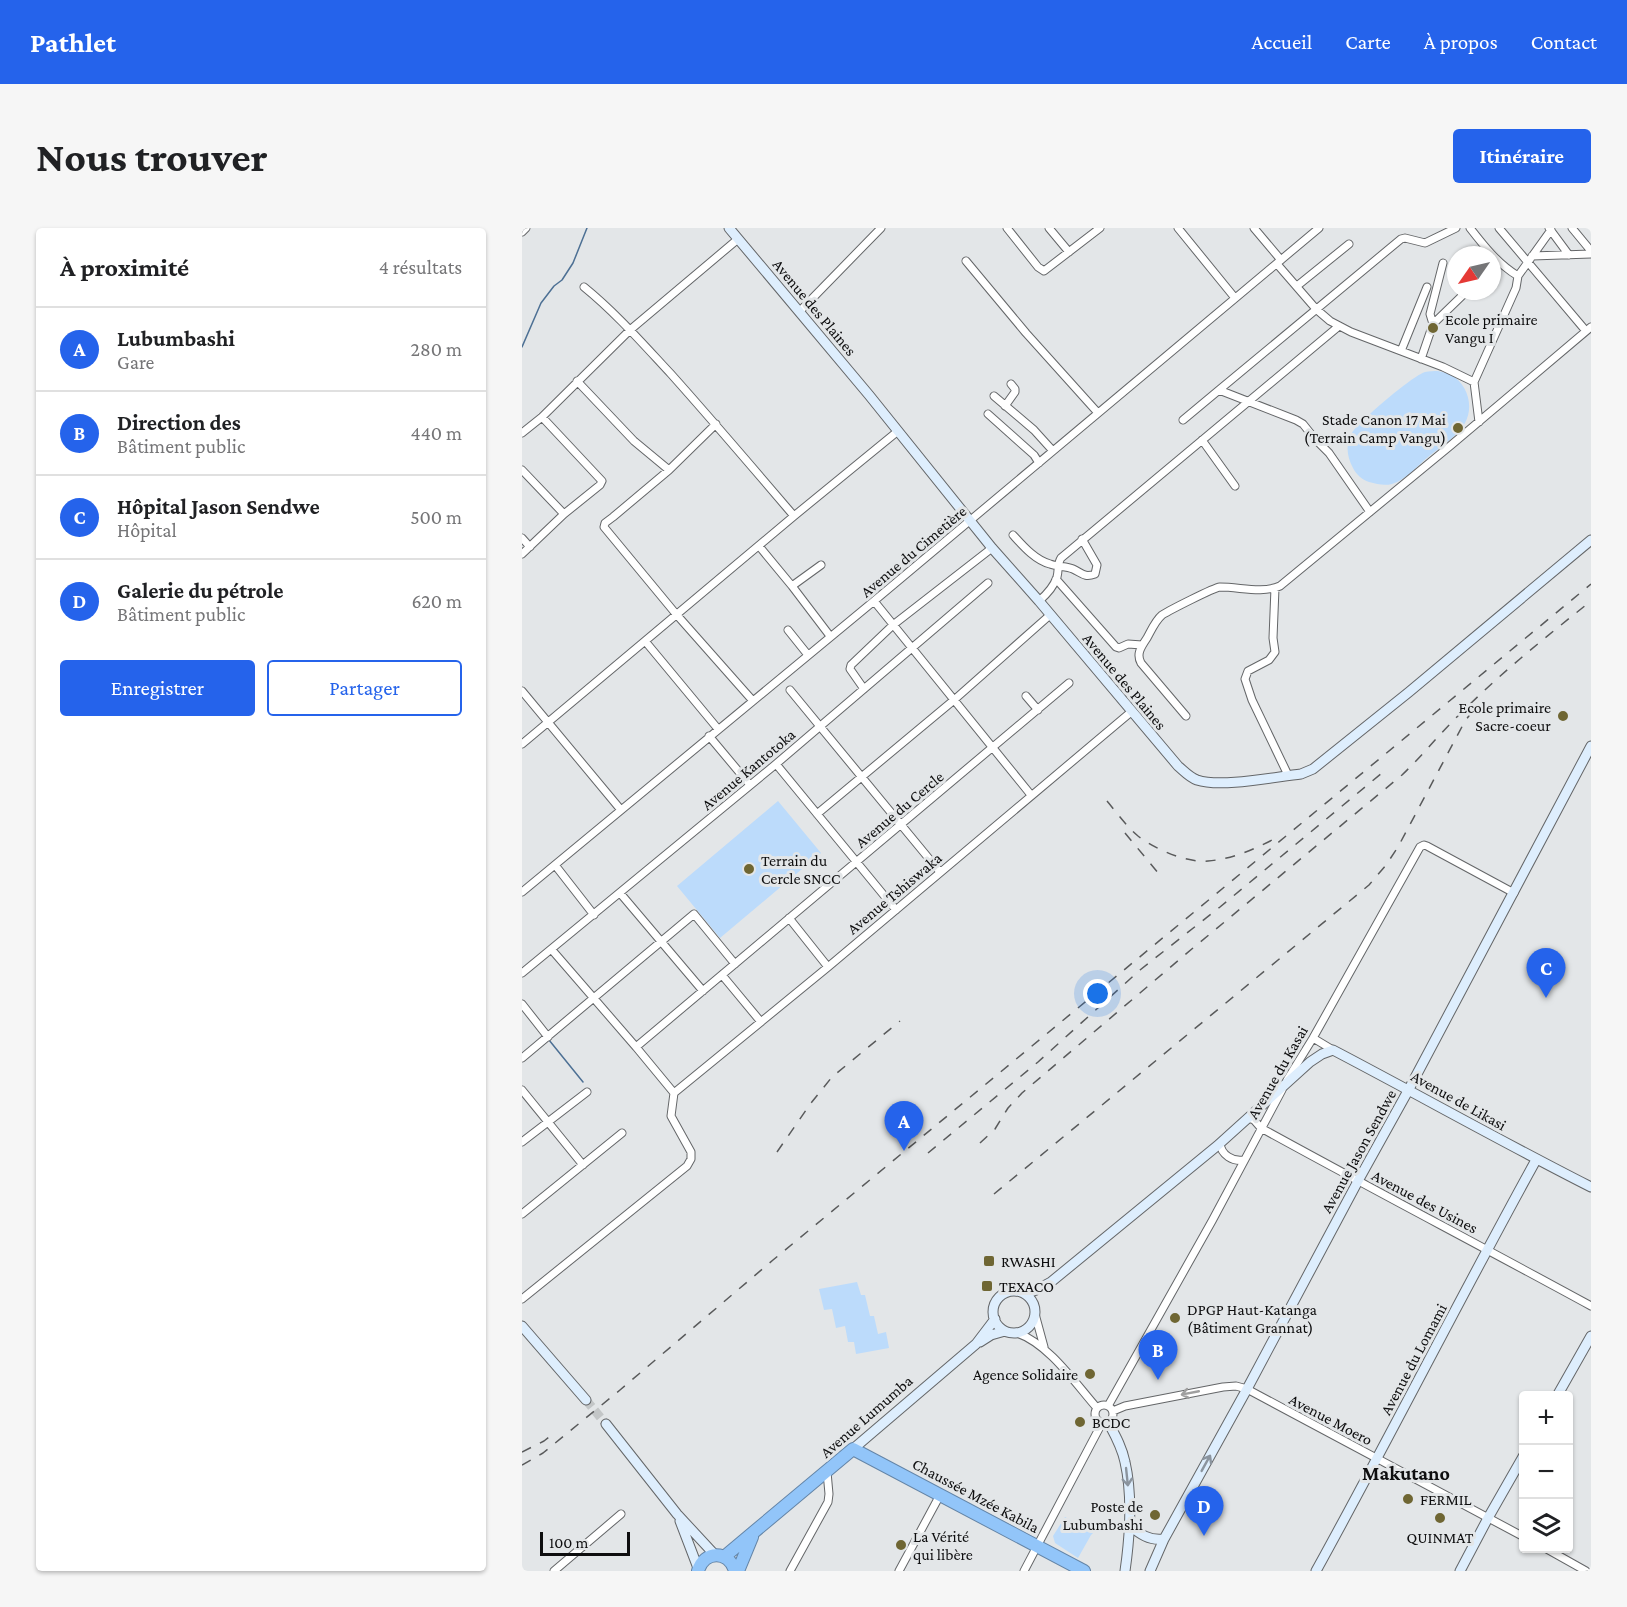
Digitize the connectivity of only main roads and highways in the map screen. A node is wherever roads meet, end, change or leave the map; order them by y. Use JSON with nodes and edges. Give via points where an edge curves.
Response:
{"nodes":[{"id":1,"x":729,"y":228,"type":"edge"},
{"id":2,"x":1591,"y":540,"type":"edge"},
{"id":3,"x":1591,"y":746,"type":"edge"},
{"id":4,"x":1409,"y":1089,"type":"junction"},
{"id":5,"x":1536,"y":1160,"type":"junction"},
{"id":6,"x":1591,"y":1187,"type":"edge"},
{"id":7,"x":1051,"y":1282,"type":"junction"},
{"id":8,"x":1025,"y":1294,"type":"junction"},
{"id":9,"x":1035,"y":1312,"type":"junction"},
{"id":10,"x":995,"y":1319,"type":"junction"},
{"id":11,"x":522,"y":1326,"type":"edge"},
{"id":12,"x":1005,"y":1331,"type":"junction"},
{"id":13,"x":1591,"y":1336,"type":"edge"},
{"id":14,"x":976,"y":1344,"type":"junction"},
{"id":15,"x":1559,"y":1391,"type":"edge"},
{"id":16,"x":586,"y":1400,"type":"tunnel mouth"},
{"id":17,"x":1105,"y":1423,"type":"road end"},
{"id":18,"x":606,"y":1424,"type":"tunnel mouth"},
{"id":19,"x":853,"y":1449,"type":"junction"},
{"id":20,"x":1519,"y":1464,"type":"edge"},
{"id":21,"x":677,"y":1514,"type":"junction"},
{"id":22,"x":1129,"y":1525,"type":"junction"},
{"id":23,"x":754,"y":1533,"type":"junction"},
{"id":24,"x":1164,"y":1539,"type":"junction"},
{"id":25,"x":719,"y":1556,"type":"junction"},
{"id":26,"x":698,"y":1570,"type":"edge"},
{"id":27,"x":736,"y":1571,"type":"edge"},
{"id":28,"x":1084,"y":1571,"type":"edge"},
{"id":29,"x":1125,"y":1571,"type":"edge"},
{"id":30,"x":1150,"y":1571,"type":"edge"},
{"id":31,"x":1316,"y":1571,"type":"edge"},
{"id":32,"x":1460,"y":1571,"type":"edge"}],
"edges":[{"from":1,"to":2,"type":"main road","name":"Avenue des Plaines","via":[[992,548],[1192,778],[1218,783],[1301,774],[1317,766]]},
{"from":3,"to":4,"type":"main road","name":"Avenue Jason Sendwe"},
{"from":4,"to":5,"type":"main road","name":"Avenue de Likasi"},
{"from":4,"to":7,"type":"main road","name":"Avenue de Likasi","via":[[1333,1050],[1316,1058]]},
{"from":24,"to":4,"type":"main road","name":"Avenue Jason Sendwe","one_way":true},
{"from":5,"to":6,"type":"main road","name":"Avenue de Likasi"},
{"from":5,"to":31,"type":"main road","name":"Avenue du Lomami"},
{"from":7,"to":8,"type":"main road"},
{"from":7,"to":9,"type":"main road","via":[[1040,1296]]},
{"from":8,"to":9,"type":"main road"},
{"from":8,"to":10,"type":"main road","via":[[1002,1295],[995,1305]]},
{"from":9,"to":12,"type":"main road","via":[[1024,1331]]},
{"from":10,"to":12,"type":"main road"},
{"from":10,"to":14,"type":"main road","name":"Avenue Lumumba"},
{"from":11,"to":16,"type":"main road"},
{"from":12,"to":14,"type":"main road"},
{"from":13,"to":15,"type":"main road"},
{"from":14,"to":19,"type":"main road","name":"Avenue Lumumba"},
{"from":17,"to":22,"type":"main road","one_way":true,"via":[[1120,1444],[1125,1461]]},
{"from":18,"to":21,"type":"main road"},
{"from":19,"to":23,"type":"highway","name":"Avenue Lumumba"},
{"from":19,"to":28,"type":"highway","name":"Chaussée Mzée Kabila"},
{"from":20,"to":32,"type":"main road"},
{"from":21,"to":25,"type":"main road"},
{"from":21,"to":26,"type":"main road"},
{"from":22,"to":24,"type":"main road","via":[[1148,1538]]},
{"from":22,"to":29,"type":"main road"},
{"from":23,"to":25,"type":"highway","name":"Avenue Lumumba"},
{"from":23,"to":27,"type":"highway","name":"Avenue Lumumba"},
{"from":24,"to":30,"type":"main road","name":"Avenue Jason Sendwe"},
{"from":25,"to":26,"type":"highway","name":"Avenue Lumumba","via":[[705,1559]]},
{"from":25,"to":27,"type":"highway","name":"Avenue Lumumba","via":[[731,1562]]}]}
